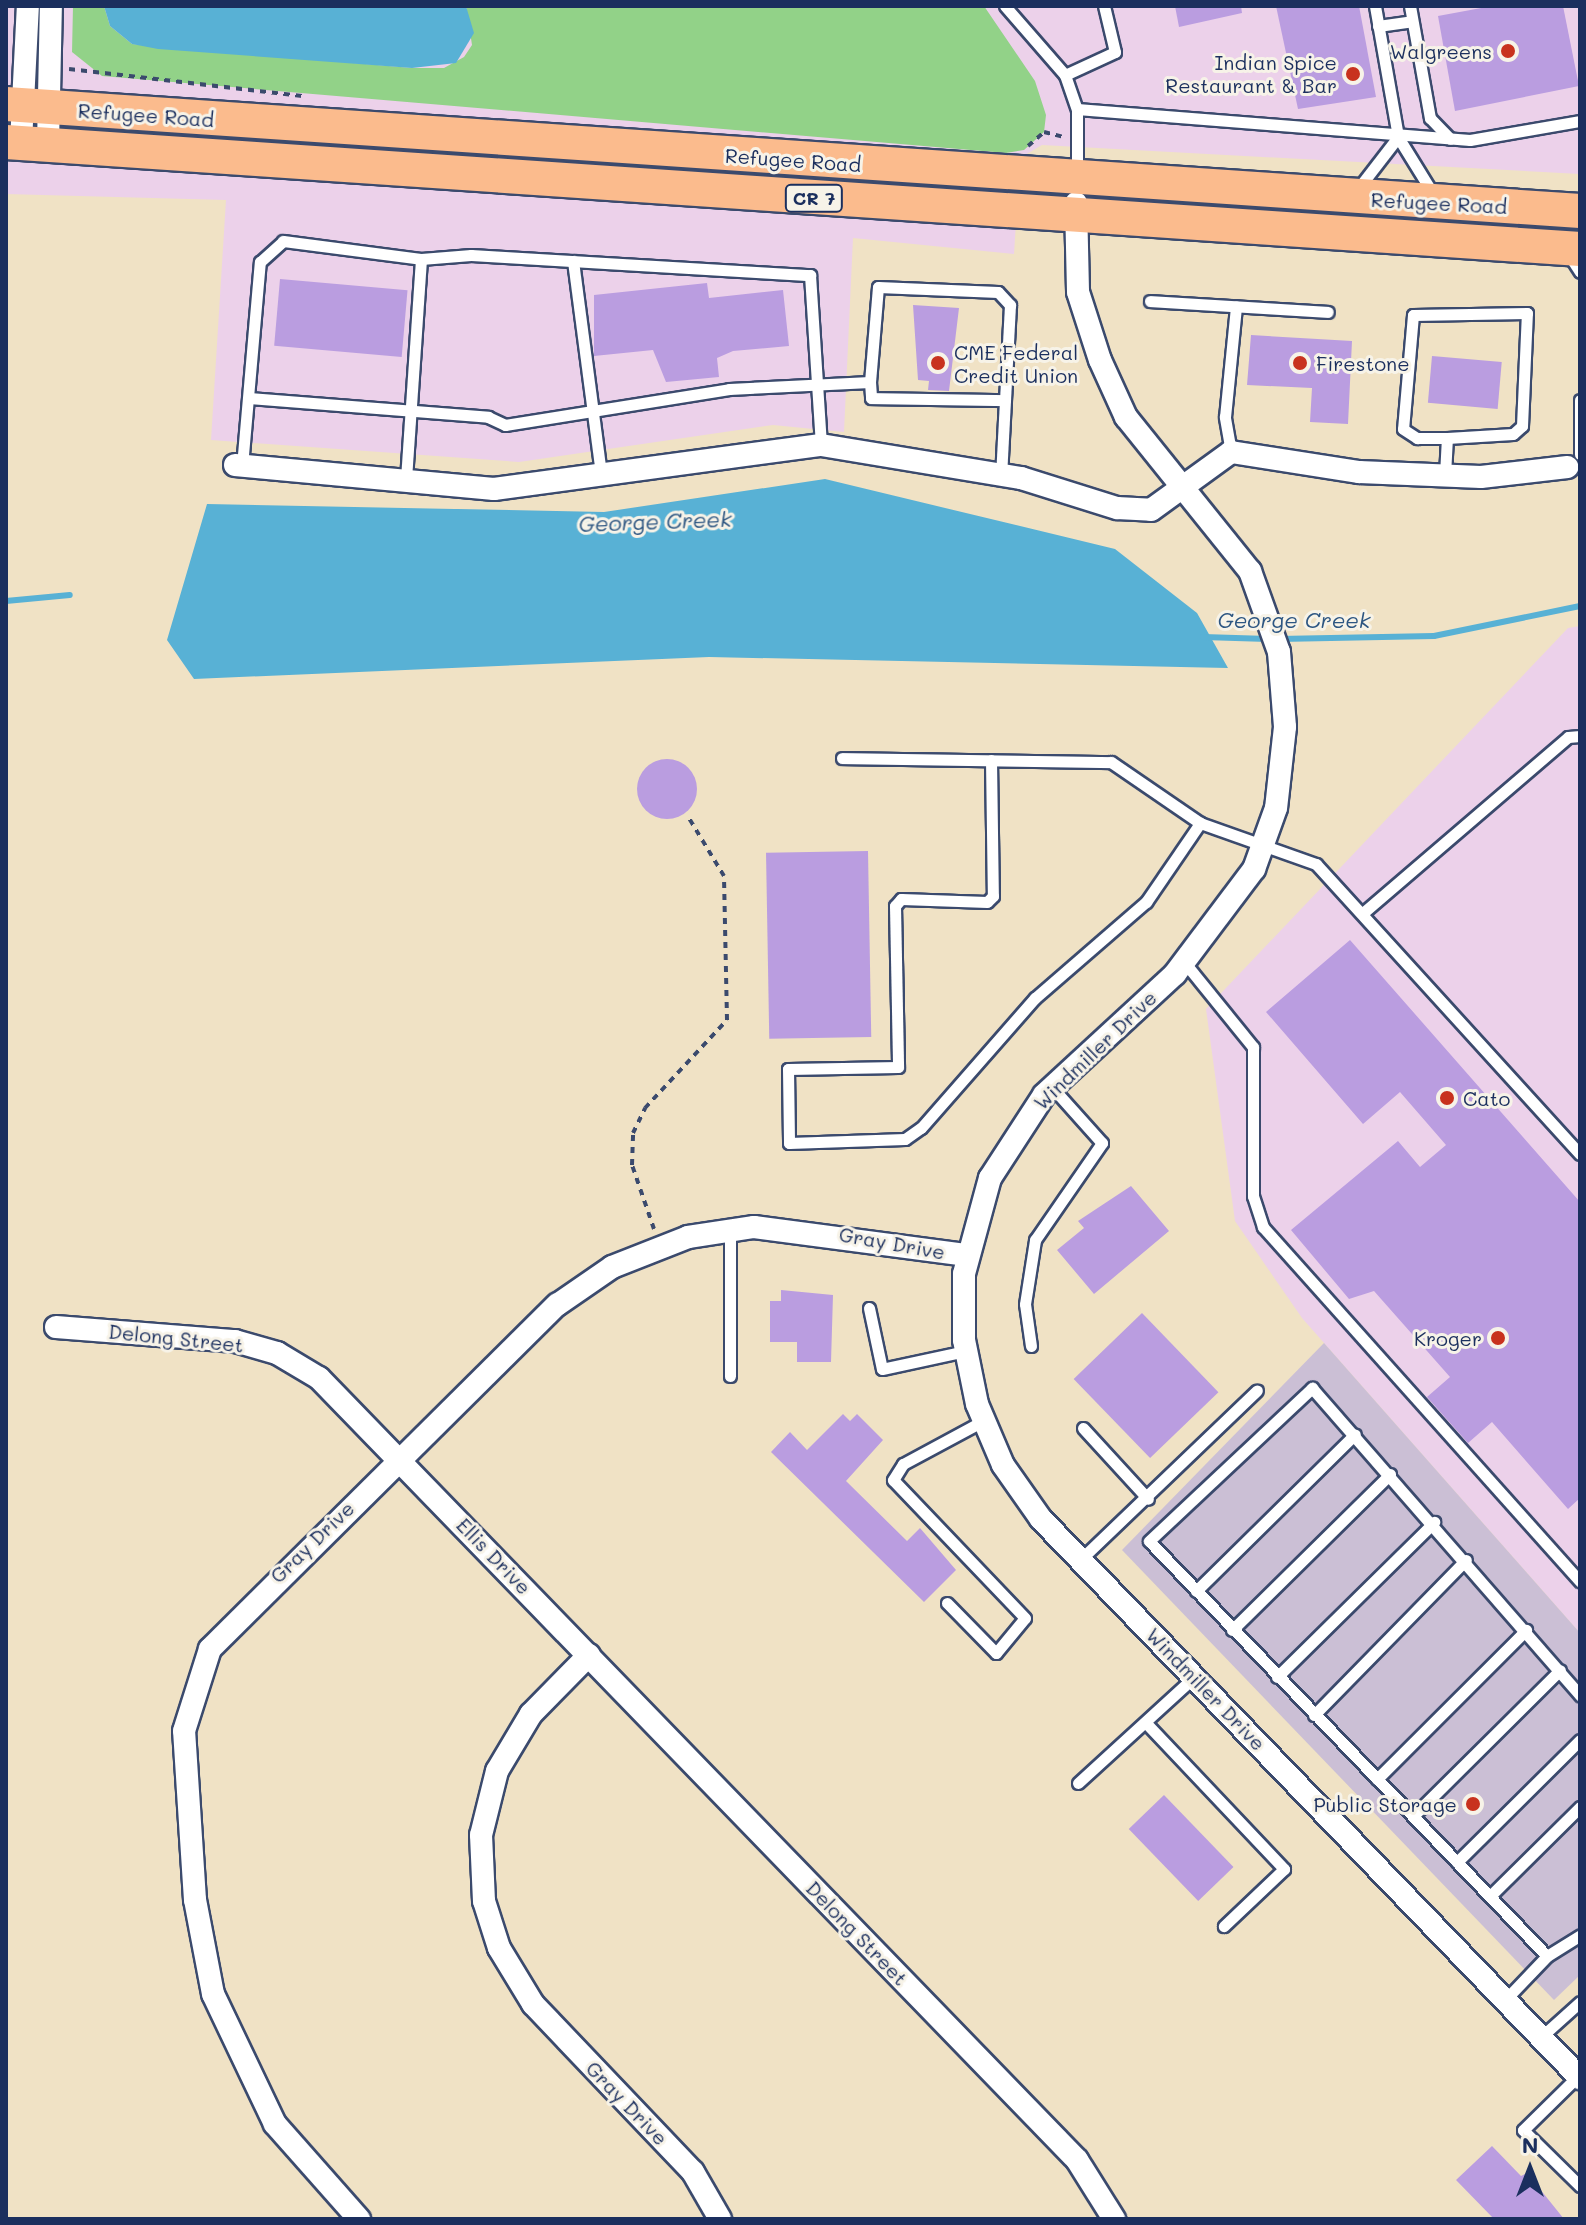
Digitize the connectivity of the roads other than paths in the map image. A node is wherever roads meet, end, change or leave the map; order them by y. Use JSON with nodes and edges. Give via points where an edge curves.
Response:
{"nodes":[{"id":1,"x":28,"y":6,"type":"edge"},
{"id":2,"x":51,"y":6,"type":"edge"},
{"id":3,"x":1005,"y":6,"type":"edge"},
{"id":4,"x":1104,"y":6,"type":"edge"},
{"id":5,"x":1375,"y":6,"type":"edge"},
{"id":6,"x":1410,"y":6,"type":"edge"},
{"id":7,"x":1412,"y":21,"type":"junction"},
{"id":8,"x":1378,"y":26,"type":"junction"},
{"id":9,"x":1065,"y":75,"type":"junction"},
{"id":10,"x":25,"y":107,"type":"edge"},
{"id":11,"x":1077,"y":109,"type":"junction"},
{"id":12,"x":1580,"y":121,"type":"edge"},
{"id":13,"x":1398,"y":137,"type":"junction"},
{"id":14,"x":1450,"y":139,"type":"junction"},
{"id":15,"x":25,"y":143,"type":"edge"},
{"id":16,"x":1351,"y":198,"type":"junction"},
{"id":17,"x":1076,"y":199,"type":"junction"},
{"id":18,"x":1438,"y":203,"type":"junction"},
{"id":19,"x":1580,"y":211,"type":"edge"},
{"id":20,"x":1576,"y":249,"type":"edge"},
{"id":21,"x":421,"y":259,"type":"junction"},
{"id":22,"x":573,"y":261,"type":"junction"},
{"id":23,"x":1150,"y":301,"type":"dead end"},
{"id":24,"x":1236,"y":307,"type":"junction"},
{"id":25,"x":1328,"y":312,"type":"dead end"},
{"id":26,"x":822,"y":380,"type":"junction"},
{"id":27,"x":870,"y":382,"type":"junction"},
{"id":28,"x":249,"y":398,"type":"junction"},
{"id":29,"x":1005,"y":400,"type":"junction"},
{"id":30,"x":1580,"y":400,"type":"edge"},
{"id":31,"x":412,"y":412,"type":"junction"},
{"id":32,"x":588,"y":412,"type":"junction"},
{"id":33,"x":1580,"y":433,"type":"edge"},
{"id":34,"x":1447,"y":438,"type":"junction"},
{"id":35,"x":821,"y":445,"type":"junction"},
{"id":36,"x":1231,"y":452,"type":"junction"},
{"id":37,"x":1576,"y":460,"type":"edge"},
{"id":38,"x":238,"y":465,"type":"joint"},
{"id":39,"x":601,"y":474,"type":"junction"},
{"id":40,"x":1001,"y":475,"type":"junction"},
{"id":41,"x":1445,"y":475,"type":"junction"},
{"id":42,"x":406,"y":478,"type":"junction"},
{"id":43,"x":1181,"y":481,"type":"junction"},
{"id":44,"x":1580,"y":736,"type":"edge"},
{"id":45,"x":842,"y":758,"type":"dead end"},
{"id":46,"x":991,"y":760,"type":"junction"},
{"id":47,"x":1200,"y":823,"type":"junction"},
{"id":48,"x":1262,"y":847,"type":"junction"},
{"id":49,"x":1364,"y":912,"type":"junction"},
{"id":50,"x":1185,"y":963,"type":"junction"},
{"id":51,"x":1052,"y":1087,"type":"junction"},
{"id":52,"x":1580,"y":1154,"type":"edge"},
{"id":53,"x":730,"y":1229,"type":"junction"},
{"id":54,"x":967,"y":1255,"type":"junction"},
{"id":55,"x":869,"y":1308,"type":"dead end"},
{"id":56,"x":56,"y":1327,"type":"dead end"},
{"id":57,"x":1031,"y":1346,"type":"dead end"},
{"id":58,"x":966,"y":1351,"type":"junction"},
{"id":59,"x":730,"y":1376,"type":"dead end"},
{"id":60,"x":1257,"y":1390,"type":"dead end"},
{"id":61,"x":983,"y":1421,"type":"junction"},
{"id":62,"x":1083,"y":1428,"type":"dead end"},
{"id":63,"x":1355,"y":1434,"type":"junction"},
{"id":64,"x":399,"y":1458,"type":"junction"},
{"id":65,"x":1390,"y":1474,"type":"junction"},
{"id":66,"x":1148,"y":1499,"type":"junction"},
{"id":67,"x":1434,"y":1522,"type":"junction"},
{"id":68,"x":1080,"y":1560,"type":"junction"},
{"id":69,"x":1466,"y":1560,"type":"junction"},
{"id":70,"x":1580,"y":1581,"type":"edge"},
{"id":71,"x":1196,"y":1591,"type":"junction"},
{"id":72,"x":947,"y":1603,"type":"dead end"},
{"id":73,"x":1232,"y":1630,"type":"junction"},
{"id":74,"x":1526,"y":1630,"type":"junction"},
{"id":75,"x":589,"y":1655,"type":"junction"},
{"id":76,"x":1560,"y":1670,"type":"junction"},
{"id":77,"x":1194,"y":1677,"type":"junction"},
{"id":78,"x":1277,"y":1677,"type":"junction"},
{"id":79,"x":1580,"y":1695,"type":"edge"},
{"id":80,"x":1314,"y":1715,"type":"junction"},
{"id":81,"x":1146,"y":1723,"type":"junction"},
{"id":82,"x":1580,"y":1740,"type":"edge"},
{"id":83,"x":1377,"y":1779,"type":"junction"},
{"id":84,"x":1078,"y":1783,"type":"dead end"},
{"id":85,"x":1580,"y":1807,"type":"edge"},
{"id":86,"x":1413,"y":1816,"type":"junction"},
{"id":87,"x":1457,"y":1862,"type":"junction"},
{"id":88,"x":1490,"y":1896,"type":"junction"},
{"id":89,"x":1224,"y":1926,"type":"dead end"},
{"id":90,"x":1580,"y":1935,"type":"edge"},
{"id":91,"x":1547,"y":1956,"type":"junction"},
{"id":92,"x":1505,"y":2000,"type":"junction"},
{"id":93,"x":1580,"y":2002,"type":"edge"},
{"id":94,"x":1541,"y":2037,"type":"junction"},
{"id":95,"x":1579,"y":2077,"type":"edge"},
{"id":96,"x":1580,"y":2186,"type":"edge"},
{"id":97,"x":359,"y":2219,"type":"edge"},
{"id":98,"x":720,"y":2219,"type":"edge"},
{"id":99,"x":1114,"y":2219,"type":"edge"}],
"edges":[{"from":1,"to":10,"type":"street"},
{"from":2,"to":10,"type":"street"},
{"from":3,"to":9,"type":"lane"},
{"from":4,"to":9,"type":"lane","via":[[1115,52]]},
{"from":5,"to":8,"type":"lane"},
{"from":6,"to":7,"type":"lane"},
{"from":7,"to":8,"type":"lane"},
{"from":7,"to":14,"type":"lane","via":[[1430,118]]},
{"from":8,"to":13,"type":"lane"},
{"from":9,"to":11,"type":"lane"},
{"from":10,"to":15,"type":"street"},
{"from":10,"to":17,"type":"main road","name":"Refugee Road","number":"CR 7"},
{"from":11,"to":13,"type":"lane"},
{"from":11,"to":17,"type":"lane"},
{"from":12,"to":14,"type":"lane"},
{"from":13,"to":14,"type":"lane"},
{"from":13,"to":16,"type":"lane"},
{"from":13,"to":18,"type":"lane"},
{"from":15,"to":17,"type":"main road","name":"Refugee Road","number":"CR 7"},
{"from":16,"to":17,"type":"main road","name":"Refugee Road","number":"CR 7"},
{"from":16,"to":18,"type":"main road","name":"Refugee Road","number":"CR 7"},
{"from":17,"to":20,"type":"main road","name":"Refugee Road","number":"CR 7","via":[[1417,239]]},
{"from":17,"to":43,"type":"street","name":"Windmiller Drive","via":[[1078,292],[1100,360],[1126,417]]},
{"from":18,"to":19,"type":"main road","name":"Refugee Road","number":"CR 7"},
{"from":21,"to":22,"type":"lane"},
{"from":21,"to":28,"type":"lane","via":[[283,241],[269,247],[260,262]]},
{"from":21,"to":31,"type":"lane"},
{"from":22,"to":26,"type":"lane","via":[[810,275]]},
{"from":22,"to":32,"type":"lane"},
{"from":23,"to":24,"type":"lane"},
{"from":24,"to":25,"type":"lane"},
{"from":24,"to":36,"type":"lane","via":[[1225,417]]},
{"from":26,"to":27,"type":"lane"},
{"from":26,"to":32,"type":"lane"},
{"from":26,"to":35,"type":"lane"},
{"from":27,"to":29,"type":"lane","via":[[871,398]]},
{"from":27,"to":29,"type":"lane","via":[[878,287],[998,292],[1010,305]]},
{"from":28,"to":31,"type":"lane"},
{"from":28,"to":38,"type":"lane"},
{"from":29,"to":40,"type":"lane"},
{"from":30,"to":33,"type":"lane"},
{"from":31,"to":32,"type":"lane","via":[[488,417],[505,425]]},
{"from":31,"to":42,"type":"lane"},
{"from":32,"to":39,"type":"lane"},
{"from":33,"to":37,"type":"lane"},
{"from":34,"to":34,"type":"lane","via":[[1513,434],[1522,426],[1527,313],[1413,315],[1403,429],[1417,438]]},
{"from":34,"to":41,"type":"lane"},
{"from":35,"to":39,"type":"street"},
{"from":35,"to":40,"type":"street"},
{"from":36,"to":41,"type":"street","via":[[1359,472]]},
{"from":36,"to":43,"type":"street"},
{"from":37,"to":41,"type":"street"},
{"from":38,"to":42,"type":"street"},
{"from":39,"to":42,"type":"street","via":[[494,489]]},
{"from":40,"to":43,"type":"street","via":[[1117,508],[1151,510]]},
{"from":43,"to":48,"type":"street","name":"Windmiller Drive","via":[[1250,571],[1275,641],[1285,727],[1276,808]]},
{"from":44,"to":49,"type":"lane","via":[[1568,737]]},
{"from":45,"to":46,"type":"lane"},
{"from":46,"to":47,"type":"lane","via":[[1111,762]]},
{"from":46,"to":47,"type":"lane","via":[[993,896],[987,902],[901,899],[895,906],[898,1067],[788,1069],[789,1143],[905,1139],[921,1128],[1035,998],[1146,902]]},
{"from":47,"to":48,"type":"lane"},
{"from":48,"to":49,"type":"lane","via":[[1316,864]]},
{"from":48,"to":50,"type":"street","name":"Windmiller Drive","via":[[1238,893]]},
{"from":49,"to":52,"type":"lane"},
{"from":50,"to":51,"type":"street","name":"Windmiller Drive"},
{"from":50,"to":70,"type":"lane","via":[[1253,1047],[1253,1196],[1263,1227]]},
{"from":51,"to":54,"type":"street","name":"Windmiller Drive","via":[[990,1178]]},
{"from":51,"to":57,"type":"lane","via":[[1102,1143],[1035,1240],[1025,1304]]},
{"from":53,"to":54,"type":"street","name":"Gray Drive","via":[[821,1231]]},
{"from":53,"to":59,"type":"lane"},
{"from":53,"to":64,"type":"street","name":"Gray Drive","via":[[661,1246],[612,1267],[557,1305]]},
{"from":54,"to":58,"type":"street","name":"Windmiller Drive"},
{"from":55,"to":58,"type":"lane","via":[[882,1369]]},
{"from":56,"to":64,"type":"street","name":"Delong Street","via":[[235,1341],[277,1353],[319,1378]]},
{"from":58,"to":61,"type":"street","name":"Windmiller Drive"},
{"from":60,"to":66,"type":"lane"},
{"from":61,"to":68,"type":"street","name":"Windmiller Drive","via":[[1021,1493]]},
{"from":61,"to":72,"type":"lane","via":[[903,1464],[893,1480],[1025,1618],[996,1653]]},
{"from":62,"to":66,"type":"lane"},
{"from":63,"to":65,"type":"lane"},
{"from":63,"to":71,"type":"lane"},
{"from":63,"to":71,"type":"lane","via":[[1312,1388],[1149,1541]]},
{"from":64,"to":75,"type":"street","name":"Ellis Drive"},
{"from":64,"to":97,"type":"street","name":"Gray Drive","via":[[226,1626],[197,1675],[184,1731],[195,1900],[213,1994],[275,2124]]},
{"from":65,"to":67,"type":"lane"},
{"from":65,"to":73,"type":"lane"},
{"from":66,"to":68,"type":"lane"},
{"from":67,"to":69,"type":"lane"},
{"from":67,"to":78,"type":"lane"},
{"from":68,"to":77,"type":"street","name":"Windmiller Drive"},
{"from":69,"to":74,"type":"lane"},
{"from":69,"to":80,"type":"lane"},
{"from":71,"to":73,"type":"lane"},
{"from":73,"to":78,"type":"lane"},
{"from":74,"to":76,"type":"lane"},
{"from":74,"to":83,"type":"lane"},
{"from":75,"to":98,"type":"street","name":"Gray Drive","via":[[531,1714],[497,1771],[481,1835],[484,1901],[499,1948],[527,1996],[693,2172]]},
{"from":75,"to":99,"type":"street","name":"Delong Street","via":[[1077,2160]]},
{"from":76,"to":79,"type":"lane"},
{"from":76,"to":86,"type":"lane"},
{"from":77,"to":81,"type":"lane"},
{"from":77,"to":92,"type":"street","name":"Windmiller Drive"},
{"from":78,"to":80,"type":"lane"},
{"from":80,"to":83,"type":"lane"},
{"from":81,"to":84,"type":"lane"},
{"from":81,"to":89,"type":"lane","via":[[1284,1869]]},
{"from":82,"to":87,"type":"lane"},
{"from":83,"to":86,"type":"lane"},
{"from":85,"to":88,"type":"lane"},
{"from":86,"to":87,"type":"lane"},
{"from":87,"to":88,"type":"lane"},
{"from":88,"to":91,"type":"lane"},
{"from":90,"to":91,"type":"lane"},
{"from":91,"to":92,"type":"lane"},
{"from":92,"to":94,"type":"street","name":"Windmiller Drive"},
{"from":93,"to":94,"type":"lane"},
{"from":94,"to":95,"type":"street","name":"Windmiller Drive"},
{"from":95,"to":96,"type":"lane","via":[[1523,2130]]}]}
